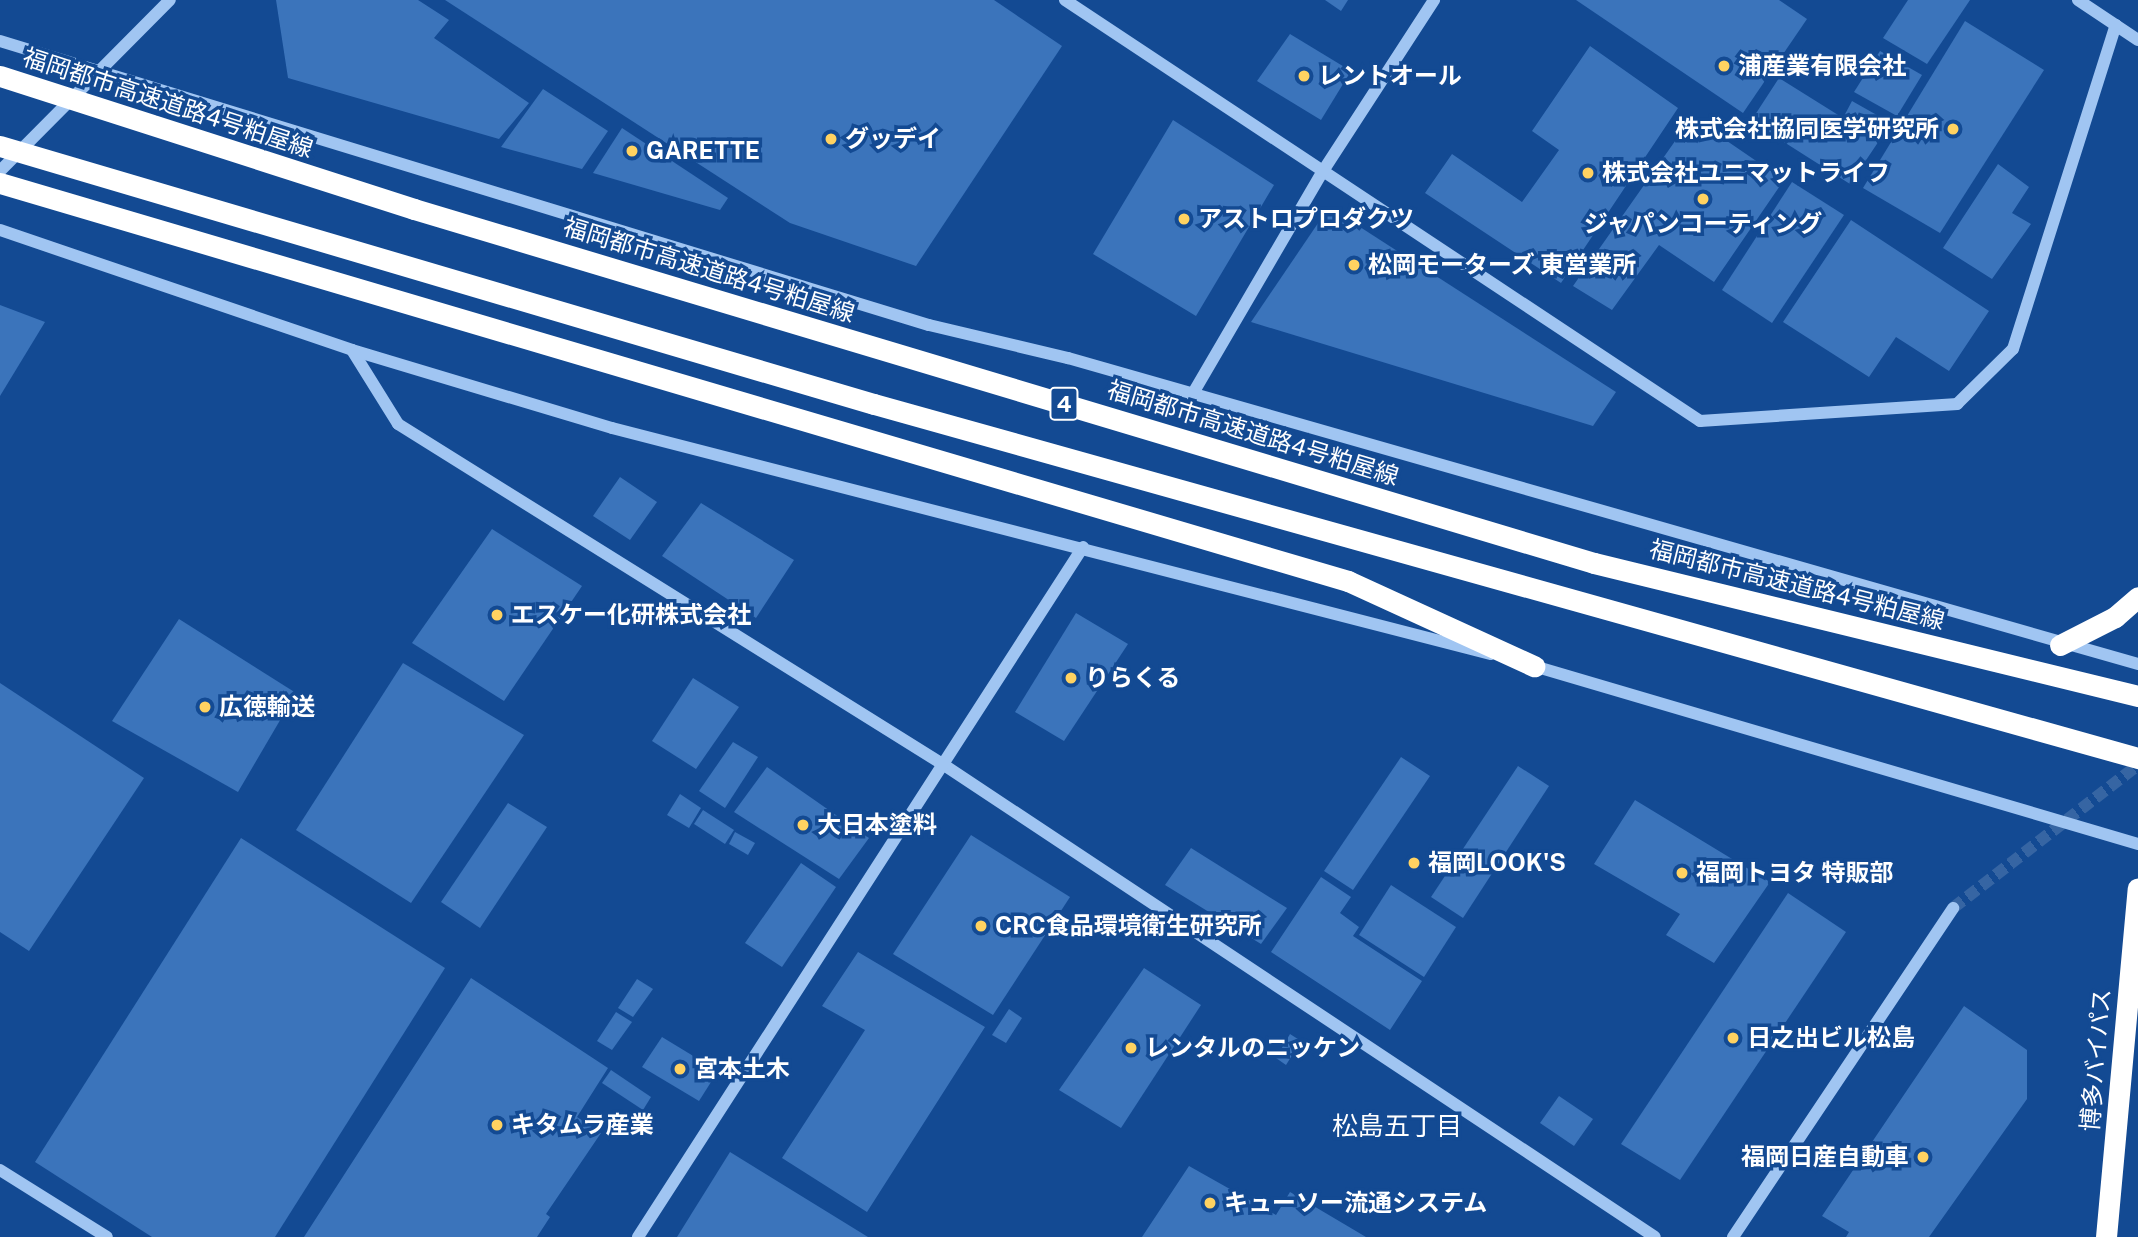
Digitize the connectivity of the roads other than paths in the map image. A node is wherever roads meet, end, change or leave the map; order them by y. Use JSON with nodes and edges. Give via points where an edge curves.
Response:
{"nodes":[{"id":1,"x":170,"y":0,"type":"edge"},
{"id":2,"x":1065,"y":0,"type":"edge"},
{"id":3,"x":1434,"y":0,"type":"edge"},
{"id":4,"x":2078,"y":0,"type":"edge"},
{"id":5,"x":2116,"y":25,"type":"junction"},
{"id":6,"x":2138,"y":40,"type":"edge"},
{"id":7,"x":0,"y":41,"type":"edge"},
{"id":8,"x":100,"y":72,"type":"junction"},
{"id":9,"x":0,"y":76,"type":"edge"},
{"id":10,"x":0,"y":146,"type":"edge"},
{"id":11,"x":0,"y":171,"type":"edge"},
{"id":12,"x":1323,"y":172,"type":"junction"},
{"id":13,"x":0,"y":183,"type":"edge"},
{"id":14,"x":0,"y":230,"type":"edge"},
{"id":15,"x":352,"y":350,"type":"junction"},
{"id":16,"x":1192,"y":395,"type":"junction"},
{"id":17,"x":1083,"y":547,"type":"junction"},
{"id":18,"x":2138,"y":597,"type":"edge"},
{"id":19,"x":2060,"y":645,"type":"junction"},
{"id":20,"x":2138,"y":664,"type":"edge"},
{"id":21,"x":1534,"y":666,"type":"junction"},
{"id":22,"x":2138,"y":696,"type":"edge"},
{"id":23,"x":2138,"y":758,"type":"edge"},
{"id":24,"x":944,"y":765,"type":"junction"},
{"id":25,"x":2138,"y":844,"type":"edge"},
{"id":26,"x":2138,"y":888,"type":"edge"},
{"id":27,"x":1952,"y":908,"type":"tunnel mouth"},
{"id":28,"x":0,"y":1170,"type":"edge"},
{"id":29,"x":107,"y":1237,"type":"edge"},
{"id":30,"x":638,"y":1237,"type":"edge"},
{"id":31,"x":1655,"y":1237,"type":"edge"},
{"id":32,"x":1733,"y":1237,"type":"edge"},
{"id":33,"x":2106,"y":1237,"type":"edge"}],
"edges":[{"from":1,"to":8,"type":"street"},
{"from":2,"to":12,"type":"street"},
{"from":3,"to":12,"type":"street"},
{"from":4,"to":5,"type":"street"},
{"from":5,"to":6,"type":"street"},
{"from":5,"to":12,"type":"street","via":[[2013,349],[1957,404],[1700,421]]},
{"from":7,"to":8,"type":"street"},
{"from":8,"to":11,"type":"street"},
{"from":8,"to":16,"type":"street","via":[[929,325],[1068,358]]},
{"from":9,"to":22,"type":"highway","name":"福岡都市高速道路4号粕屋線","number":"4","bridge":true,"via":[[414,209],[1594,563]]},
{"from":10,"to":23,"type":"highway","number":"4","bridge":true,"via":[[888,408]]},
{"from":12,"to":16,"type":"street"},
{"from":13,"to":21,"type":"highway","via":[[1348,581]]},
{"from":14,"to":15,"type":"street"},
{"from":15,"to":17,"type":"street","via":[[612,428]]},
{"from":15,"to":24,"type":"street","via":[[398,424]]},
{"from":16,"to":19,"type":"street"},
{"from":17,"to":21,"type":"street"},
{"from":17,"to":24,"type":"street"},
{"from":18,"to":19,"type":"highway","via":[[2115,617]]},
{"from":19,"to":20,"type":"street"},
{"from":21,"to":25,"type":"street"},
{"from":24,"to":30,"type":"street"},
{"from":24,"to":31,"type":"street"},
{"from":26,"to":33,"type":"highway","name":"博多バイパス"},
{"from":27,"to":32,"type":"street"},
{"from":28,"to":29,"type":"street"}]}
